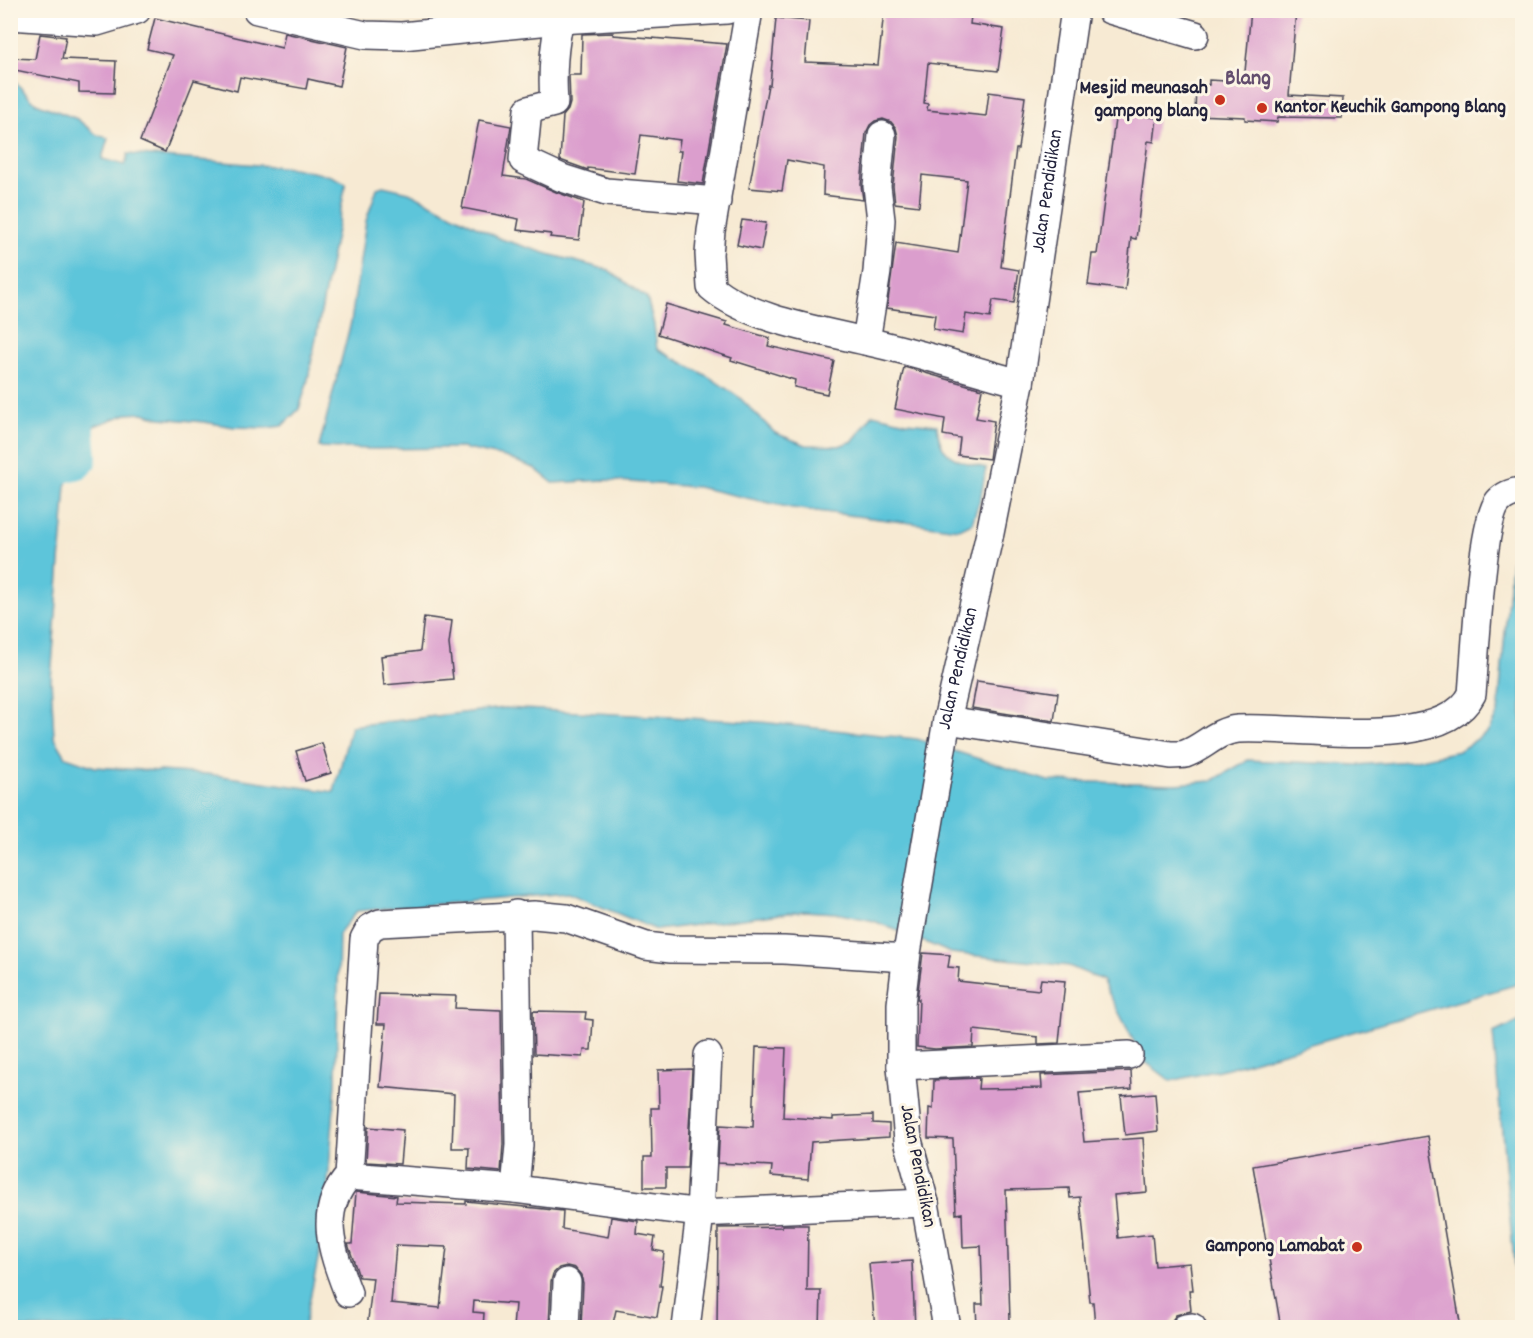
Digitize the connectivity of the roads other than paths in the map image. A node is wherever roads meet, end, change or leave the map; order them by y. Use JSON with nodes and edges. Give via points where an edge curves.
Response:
{"nodes":[{"id":1,"x":137,"y":10,"type":"edge"},
{"id":2,"x":257,"y":10,"type":"edge"},
{"id":3,"x":727,"y":10,"type":"edge"},
{"id":4,"x":749,"y":10,"type":"edge"},
{"id":5,"x":1076,"y":10,"type":"edge"},
{"id":6,"x":1110,"y":10,"type":"edge"},
{"id":7,"x":10,"y":16,"type":"edge"},
{"id":8,"x":560,"y":20,"type":"junction"},
{"id":9,"x":449,"y":21,"type":"edge"},
{"id":10,"x":1195,"y":35,"type":"dead end"},
{"id":11,"x":882,"y":135,"type":"dead end"},
{"id":12,"x":717,"y":201,"type":"junction"},
{"id":13,"x":866,"y":341,"type":"junction"},
{"id":14,"x":1020,"y":383,"type":"junction"},
{"id":15,"x":1522,"y":491,"type":"edge"},
{"id":16,"x":946,"y":727,"type":"junction"},
{"id":17,"x":516,"y":914,"type":"junction"},
{"id":18,"x":907,"y":956,"type":"junction"},
{"id":19,"x":708,"y":1055,"type":"dead end"},
{"id":20,"x":1129,"y":1055,"type":"dead end"},
{"id":21,"x":901,"y":1066,"type":"junction"},
{"id":22,"x":349,"y":1176,"type":"junction"},
{"id":23,"x":515,"y":1189,"type":"junction"},
{"id":24,"x":925,"y":1203,"type":"junction"},
{"id":25,"x":700,"y":1213,"type":"junction"},
{"id":26,"x":567,"y":1282,"type":"dead end"},
{"id":27,"x":348,"y":1293,"type":"dead end"},
{"id":28,"x":1192,"y":1327,"type":"edge"},
{"id":29,"x":565,"y":1328,"type":"edge"},
{"id":30,"x":686,"y":1328,"type":"edge"},
{"id":31,"x":947,"y":1328,"type":"edge"},
{"id":32,"x":1185,"y":1328,"type":"edge"}],
"edges":[{"from":1,"to":7,"type":"street","via":[[97,22]]},
{"from":2,"to":9,"type":"street","via":[[365,36],[402,36]]},
{"from":3,"to":8,"type":"street"},
{"from":4,"to":12,"type":"street"},
{"from":5,"to":14,"type":"street","name":"Jalan Pendidikan"},
{"from":6,"to":10,"type":"street"},
{"from":8,"to":9,"type":"street"},
{"from":8,"to":12,"type":"street","via":[[555,40],[554,103],[528,110],[523,160],[606,192]]},
{"from":11,"to":13,"type":"street","via":[[877,186],[881,220],[877,272]]},
{"from":12,"to":13,"type":"street","via":[[709,254],[711,288],[725,299],[772,318]]},
{"from":13,"to":14,"type":"street"},
{"from":14,"to":16,"type":"street","name":"Jalan Pendidikan"},
{"from":15,"to":16,"type":"street","via":[[1508,494],[1497,503],[1491,520],[1482,569],[1472,694],[1457,713],[1438,723],[1394,731],[1237,729],[1217,734],[1185,754],[1171,755]]},
{"from":16,"to":18,"type":"street","name":"Jalan Pendidikan"},
{"from":17,"to":18,"type":"street","via":[[566,918],[646,946],[671,949]]},
{"from":17,"to":22,"type":"street","via":[[380,923],[370,928],[364,939]]},
{"from":17,"to":23,"type":"street","via":[[519,1145]]},
{"from":18,"to":21,"type":"street","name":"Jalan Pendidikan","via":[[901,1004]]},
{"from":19,"to":25,"type":"street"},
{"from":20,"to":21,"type":"street"},
{"from":21,"to":24,"type":"street","name":"Jalan Pendidikan","via":[[908,1140]]},
{"from":22,"to":23,"type":"street"},
{"from":22,"to":27,"type":"street","via":[[331,1212],[332,1250]]},
{"from":23,"to":25,"type":"street"},
{"from":24,"to":25,"type":"street"},
{"from":24,"to":31,"type":"street","name":"Jalan Pendidikan"},
{"from":25,"to":30,"type":"street"},
{"from":26,"to":29,"type":"street"},
{"from":28,"to":32,"type":"street"}]}
